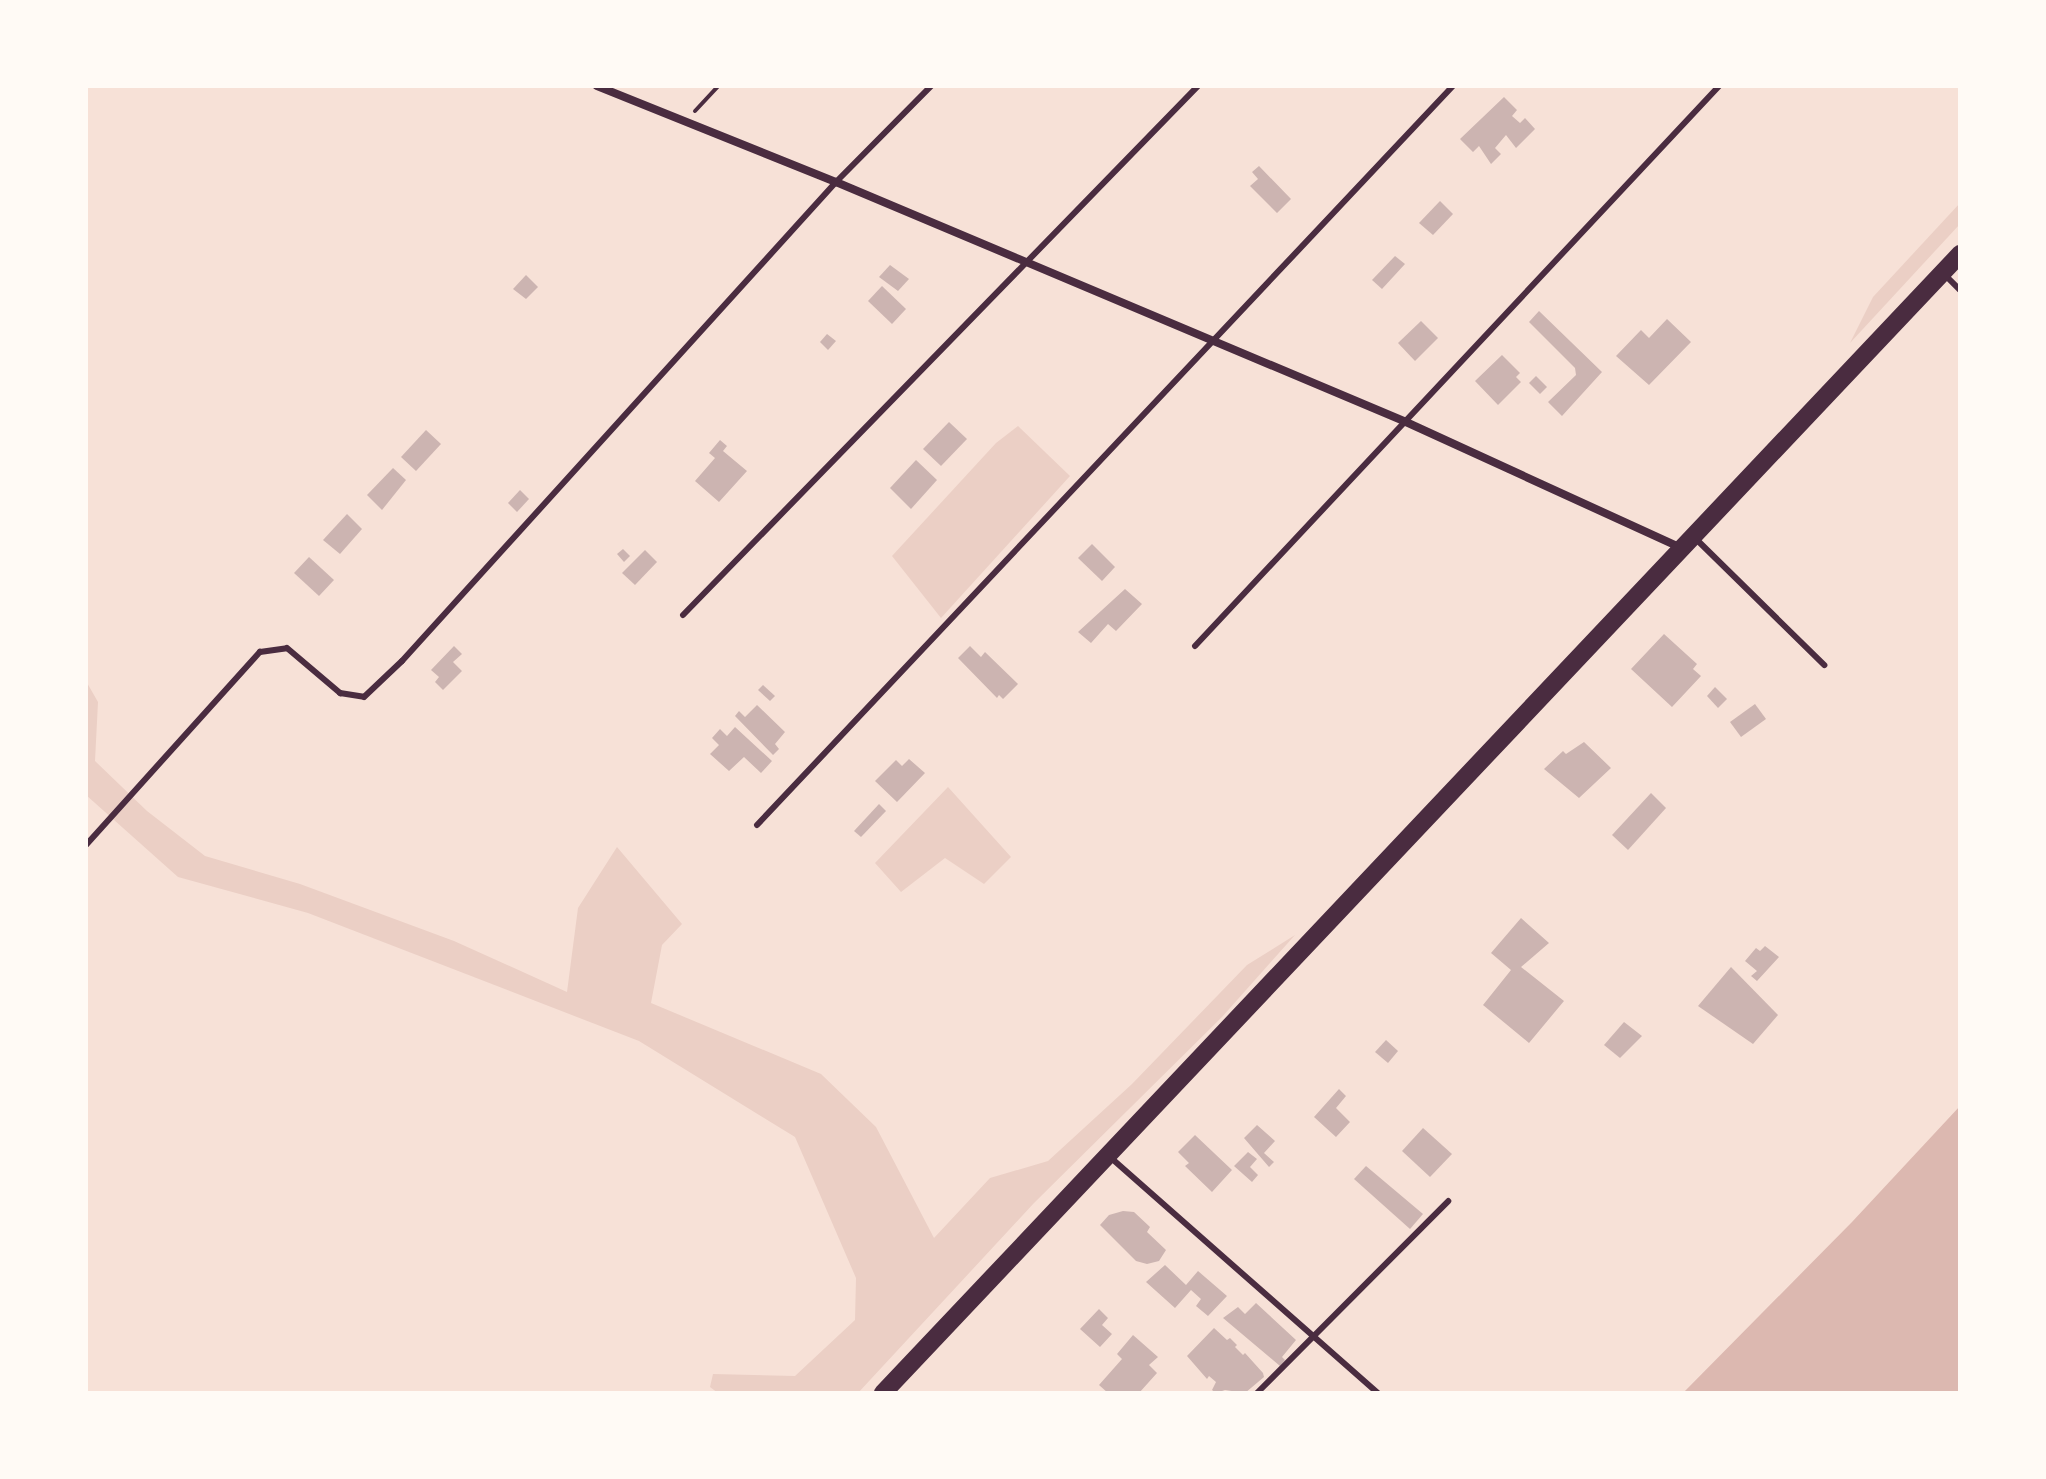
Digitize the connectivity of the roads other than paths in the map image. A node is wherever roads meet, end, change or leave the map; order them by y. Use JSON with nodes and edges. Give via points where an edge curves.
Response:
{"nodes":[{"id":1,"x":597,"y":86,"type":"edge"},
{"id":2,"x":931,"y":86,"type":"edge"},
{"id":3,"x":1198,"y":86,"type":"edge"},
{"id":4,"x":1453,"y":86,"type":"edge"},
{"id":5,"x":1719,"y":86,"type":"edge"},
{"id":6,"x":836,"y":182,"type":"junction"},
{"id":7,"x":1960,"y":254,"type":"edge"},
{"id":8,"x":1024,"y":262,"type":"junction"},
{"id":9,"x":1942,"y":272,"type":"junction"},
{"id":10,"x":1960,"y":290,"type":"edge"},
{"id":11,"x":1211,"y":339,"type":"junction"},
{"id":12,"x":1406,"y":422,"type":"junction"},
{"id":13,"x":1688,"y":542,"type":"junction"},
{"id":14,"x":683,"y":615,"type":"dead end"},
{"id":15,"x":1195,"y":646,"type":"dead end"},
{"id":16,"x":1824,"y":665,"type":"dead end"},
{"id":17,"x":757,"y":825,"type":"dead end"},
{"id":18,"x":86,"y":845,"type":"edge"},
{"id":19,"x":1107,"y":1155,"type":"junction"},
{"id":20,"x":1448,"y":1201,"type":"dead end"},
{"id":21,"x":1312,"y":1335,"type":"junction"},
{"id":22,"x":883,"y":1393,"type":"edge"},
{"id":23,"x":1257,"y":1393,"type":"edge"},
{"id":24,"x":1378,"y":1393,"type":"edge"}],
"edges":[{"from":1,"to":6,"type":"street"},
{"from":2,"to":6,"type":"lane"},
{"from":3,"to":8,"type":"lane"},
{"from":4,"to":11,"type":"lane"},
{"from":5,"to":12,"type":"lane"},
{"from":6,"to":8,"type":"street"},
{"from":6,"to":18,"type":"lane","via":[[364,697],[340,693],[287,648],[260,652]]},
{"from":7,"to":9,"type":"main road"},
{"from":8,"to":11,"type":"street"},
{"from":8,"to":14,"type":"lane"},
{"from":9,"to":10,"type":"lane"},
{"from":9,"to":13,"type":"main road"},
{"from":11,"to":12,"type":"street"},
{"from":11,"to":17,"type":"lane"},
{"from":12,"to":13,"type":"street"},
{"from":12,"to":15,"type":"lane"},
{"from":13,"to":16,"type":"lane"},
{"from":13,"to":19,"type":"main road"},
{"from":19,"to":21,"type":"lane"},
{"from":19,"to":22,"type":"main road"},
{"from":20,"to":21,"type":"lane"},
{"from":21,"to":23,"type":"lane"},
{"from":21,"to":24,"type":"lane"}]}
